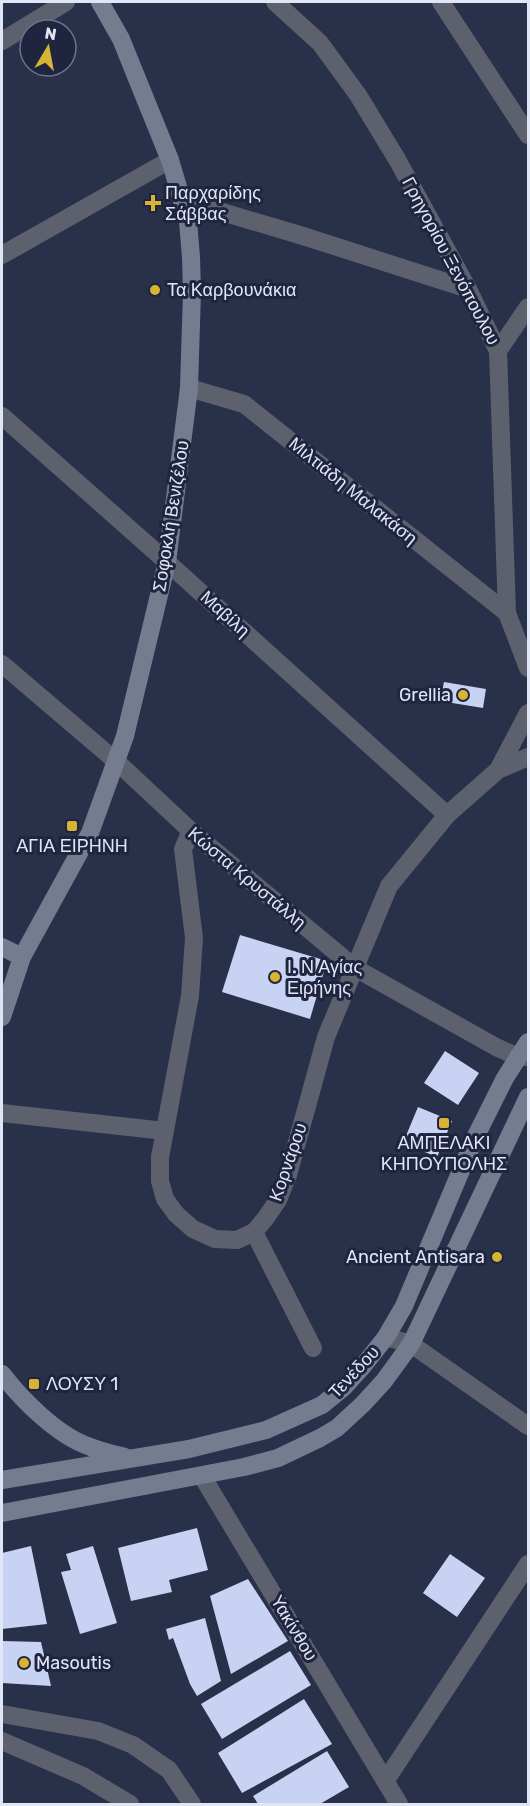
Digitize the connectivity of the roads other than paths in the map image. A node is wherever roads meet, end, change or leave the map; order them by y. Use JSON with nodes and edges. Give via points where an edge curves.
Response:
{"nodes":[{"id":1,"x":66,"y":2,"type":"edge"},
{"id":2,"x":100,"y":2,"type":"edge"},
{"id":3,"x":275,"y":2,"type":"edge"},
{"id":4,"x":441,"y":2,"type":"edge"},
{"id":5,"x":2,"y":41,"type":"edge"},
{"id":6,"x":528,"y":135,"type":"edge"},
{"id":7,"x":170,"y":160,"type":"junction"},
{"id":8,"x":182,"y":200,"type":"junction"},
{"id":9,"x":2,"y":255,"type":"edge"},
{"id":10,"x":468,"y":289,"type":"junction"},
{"id":11,"x":528,"y":307,"type":"edge"},
{"id":12,"x":498,"y":351,"type":"junction"},
{"id":13,"x":189,"y":388,"type":"junction"},
{"id":14,"x":2,"y":416,"type":"edge"},
{"id":15,"x":167,"y":562,"type":"junction"},
{"id":16,"x":507,"y":613,"type":"junction"},
{"id":17,"x":2,"y":664,"type":"edge"},
{"id":18,"x":528,"y":668,"type":"edge"},
{"id":19,"x":528,"y":713,"type":"edge"},
{"id":20,"x":528,"y":757,"type":"edge"},
{"id":21,"x":117,"y":762,"type":"junction"},
{"id":22,"x":498,"y":770,"type":"junction"},
{"id":23,"x":447,"y":815,"type":"junction"},
{"id":24,"x":191,"y":831,"type":"junction"},
{"id":25,"x":2,"y":946,"type":"edge"},
{"id":26,"x":22,"y":957,"type":"junction"},
{"id":27,"x":355,"y":968,"type":"junction"},
{"id":28,"x":2,"y":1017,"type":"edge"},
{"id":29,"x":528,"y":1042,"type":"edge"},
{"id":30,"x":523,"y":1057,"type":"edge"},
{"id":31,"x":528,"y":1097,"type":"edge"},
{"id":32,"x":2,"y":1113,"type":"edge"},
{"id":33,"x":165,"y":1131,"type":"junction"},
{"id":34,"x":254,"y":1232,"type":"junction"},
{"id":35,"x":386,"y":1337,"type":"junction"},
{"id":36,"x":411,"y":1344,"type":"junction"},
{"id":37,"x":313,"y":1348,"type":"dead end"},
{"id":38,"x":2,"y":1374,"type":"edge"},
{"id":39,"x":528,"y":1426,"type":"edge"},
{"id":40,"x":130,"y":1459,"type":"junction"},
{"id":41,"x":202,"y":1476,"type":"junction"},
{"id":42,"x":2,"y":1480,"type":"edge"},
{"id":43,"x":2,"y":1513,"type":"edge"},
{"id":44,"x":528,"y":1563,"type":"edge"},
{"id":45,"x":2,"y":1714,"type":"edge"},
{"id":46,"x":2,"y":1741,"type":"edge"},
{"id":47,"x":386,"y":1780,"type":"junction"},
{"id":48,"x":130,"y":1804,"type":"edge"},
{"id":49,"x":192,"y":1804,"type":"edge"},
{"id":50,"x":399,"y":1804,"type":"edge"}],
"edges":[{"from":1,"to":5,"type":"street"},
{"from":2,"to":7,"type":"main road","name":"Σοφοκλή Βενιζέλου","via":[[121,39]]},
{"from":3,"to":10,"type":"street","name":"Γρηγορίου Ξενόπουλου","via":[[321,43],[357,95]]},
{"from":4,"to":6,"type":"street"},
{"from":7,"to":8,"type":"main road","name":"Σοφοκλή Βενιζέλου"},
{"from":7,"to":9,"type":"street"},
{"from":8,"to":10,"type":"street"},
{"from":8,"to":13,"type":"main road","name":"Σοφοκλή Βενιζέλου","via":[[191,257]]},
{"from":10,"to":12,"type":"street","name":"Γρηγορίου Ξενόπουλου"},
{"from":11,"to":12,"type":"street"},
{"from":12,"to":16,"type":"street","name":"Γρηγορίου Ξενόπουλου"},
{"from":13,"to":15,"type":"main road","name":"Σοφοκλή Βενιζέλου"},
{"from":13,"to":16,"type":"street","name":"Μιλτιάδη Μαλακάση","via":[[244,404]]},
{"from":14,"to":15,"type":"street","name":"Μαβίλη"},
{"from":15,"to":21,"type":"main road","name":"Σοφοκλή Βενιζέλου"},
{"from":15,"to":23,"type":"street","name":"Μαβίλη"},
{"from":16,"to":18,"type":"street","name":"Γρηγορίου Ξενόπουλου"},
{"from":17,"to":21,"type":"street","name":"Κώστα Κρυστάλλη"},
{"from":19,"to":22,"type":"street"},
{"from":20,"to":22,"type":"street","name":"Κορνάρου"},
{"from":21,"to":24,"type":"street","name":"Κώστα Κρυστάλλη"},
{"from":21,"to":26,"type":"main road","name":"Σοφοκλή Βενιζέλου","via":[[90,833]]},
{"from":22,"to":23,"type":"street","name":"Κορνάρου"},
{"from":23,"to":27,"type":"street","name":"Κορνάρου","via":[[389,886]]},
{"from":24,"to":27,"type":"street","name":"Κώστα Κρυστάλλη"},
{"from":24,"to":33,"type":"street","via":[[183,849],[194,938],[190,996]]},
{"from":25,"to":26,"type":"main road"},
{"from":26,"to":28,"type":"main road","name":"Σοφοκλή Βενιζέλου"},
{"from":27,"to":30,"type":"street","name":"Κώστα Κρυστάλλη"},
{"from":27,"to":34,"type":"street","name":"Κορνάρου","via":[[326,1037],[288,1175],[278,1200]]},
{"from":29,"to":30,"type":"main road","name":"Τενέδου"},
{"from":30,"to":35,"type":"main road","name":"Τενέδου","via":[[500,1088],[477,1134],[404,1306]]},
{"from":31,"to":36,"type":"main road","name":"Τενέδου"},
{"from":32,"to":33,"type":"street"},
{"from":33,"to":34,"type":"street","via":[[160,1181],[165,1199],[176,1214],[193,1229],[215,1239],[237,1240]]},
{"from":34,"to":37,"type":"street"},
{"from":35,"to":36,"type":"street"},
{"from":35,"to":40,"type":"main road","name":"Τενέδου","via":[[322,1406],[266,1430]]},
{"from":36,"to":39,"type":"street"},
{"from":36,"to":41,"type":"main road","name":"Τενέδου","via":[[384,1382],[337,1428],[278,1458]]},
{"from":38,"to":40,"type":"main road","via":[[25,1401],[59,1429],[86,1446]]},
{"from":40,"to":42,"type":"main road","name":"Τενέδου"},
{"from":41,"to":43,"type":"main road","name":"Τενέδου"},
{"from":41,"to":47,"type":"street","name":"Υακίνθου"},
{"from":44,"to":47,"type":"street"},
{"from":45,"to":49,"type":"street","via":[[99,1731],[133,1745],[169,1770]]},
{"from":46,"to":48,"type":"street","via":[[83,1776]]},
{"from":47,"to":50,"type":"street","name":"Υακίνθου"}]}
